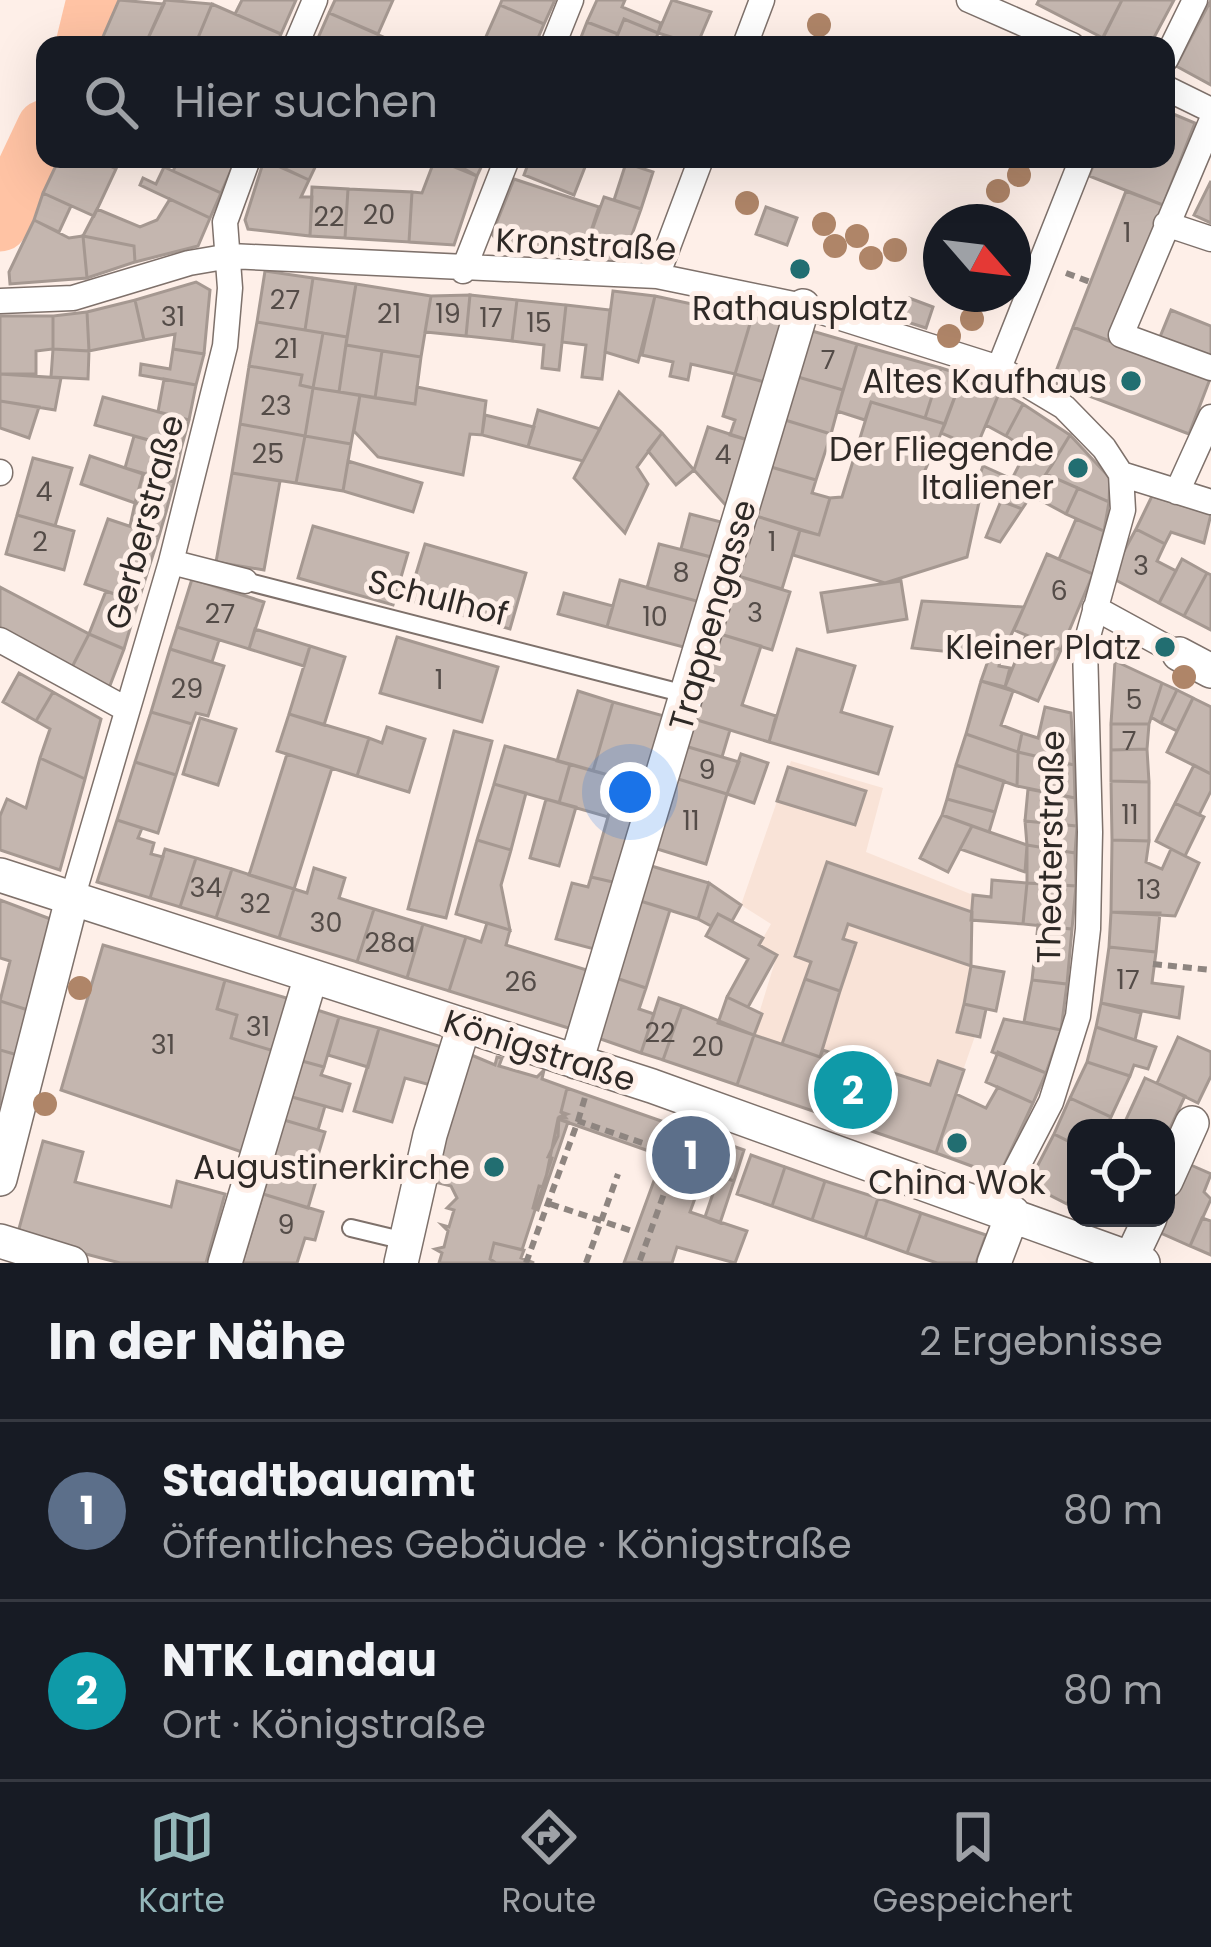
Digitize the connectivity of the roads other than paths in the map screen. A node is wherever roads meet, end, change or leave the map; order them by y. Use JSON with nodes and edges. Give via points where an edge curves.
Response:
{"nodes":[{"id":1,"x":315,"y":0,"type":"edge"},
{"id":2,"x":571,"y":0,"type":"edge"},
{"id":3,"x":762,"y":0,"type":"edge"},
{"id":4,"x":968,"y":0,"type":"edge"},
{"id":5,"x":1196,"y":0,"type":"edge"},
{"id":6,"x":1022,"y":10,"type":"edge"},
{"id":7,"x":300,"y":36,"type":"edge"},
{"id":8,"x":557,"y":36,"type":"edge"},
{"id":9,"x":748,"y":36,"type":"edge"},
{"id":10,"x":1059,"y":36,"type":"edge"},
{"id":11,"x":1175,"y":41,"type":"edge"},
{"id":12,"x":1175,"y":92,"type":"edge"},
{"id":13,"x":1211,"y":110,"type":"edge"},
{"id":14,"x":1211,"y":122,"type":"edge"},
{"id":15,"x":245,"y":168,"type":"edge"},
{"id":16,"x":503,"y":168,"type":"edge"},
{"id":17,"x":698,"y":168,"type":"edge"},
{"id":18,"x":1078,"y":168,"type":"edge"},
{"id":19,"x":1166,"y":224,"type":"junction"},
{"id":20,"x":1211,"y":239,"type":"edge"},
{"id":21,"x":230,"y":256,"type":"junction"},
{"id":22,"x":463,"y":271,"type":"junction"},
{"id":23,"x":656,"y":276,"type":"junction"},
{"id":24,"x":0,"y":301,"type":"edge"},
{"id":25,"x":802,"y":306,"type":"junction"},
{"id":26,"x":999,"y":368,"type":"junction"},
{"id":27,"x":1211,"y":368,"type":"edge"},
{"id":28,"x":1211,"y":417,"type":"edge"},
{"id":29,"x":1120,"y":474,"type":"junction"},
{"id":30,"x":1177,"y":492,"type":"junction"},
{"id":31,"x":1211,"y":502,"type":"edge"},
{"id":32,"x":171,"y":562,"type":"junction"},
{"id":33,"x":244,"y":581,"type":"joint"},
{"id":34,"x":1095,"y":608,"type":"junction"},
{"id":35,"x":0,"y":640,"type":"edge"},
{"id":36,"x":1179,"y":654,"type":"joint"},
{"id":37,"x":1211,"y":670,"type":"edge"},
{"id":38,"x":689,"y":695,"type":"junction"},
{"id":39,"x":126,"y":710,"type":"junction"},
{"id":40,"x":0,"y":875,"type":"edge"},
{"id":41,"x":72,"y":899,"type":"junction"},
{"id":42,"x":311,"y":976,"type":"junction"},
{"id":43,"x":464,"y":1025,"type":"junction"},
{"id":44,"x":576,"y":1062,"type":"junction"},
{"id":45,"x":1192,"y":1123,"type":"dead end"},
{"id":46,"x":1175,"y":1161,"type":"edge"},
{"id":47,"x":0,"y":1179,"type":"edge"},
{"id":48,"x":1004,"y":1210,"type":"junction"},
{"id":49,"x":1147,"y":1227,"type":"edge"},
{"id":50,"x":351,"y":1228,"type":"dead end"},
{"id":51,"x":0,"y":1241,"type":"edge"},
{"id":52,"x":403,"y":1252,"type":"edge"},
{"id":53,"x":1137,"y":1261,"type":"edge"},
{"id":54,"x":71,"y":1263,"type":"edge"},
{"id":55,"x":225,"y":1263,"type":"edge"},
{"id":56,"x":994,"y":1263,"type":"edge"}],
"edges":[{"from":1,"to":7,"type":"street"},
{"from":2,"to":8,"type":"street"},
{"from":3,"to":9,"type":"street"},
{"from":4,"to":6,"type":"street"},
{"from":5,"to":11,"type":"street"},
{"from":6,"to":10,"type":"street"},
{"from":12,"to":13,"type":"street"},
{"from":14,"to":19,"type":"street"},
{"from":15,"to":21,"type":"street","name":"Gerberstraße","via":[[224,222]]},
{"from":16,"to":22,"type":"street"},
{"from":17,"to":23,"type":"street"},
{"from":18,"to":26,"type":"street"},
{"from":19,"to":20,"type":"street"},
{"from":19,"to":27,"type":"street","via":[[1120,335]]},
{"from":21,"to":22,"type":"street","name":"Kronstraße"},
{"from":21,"to":24,"type":"street","name":"Kronstraße","via":[[73,298]]},
{"from":21,"to":32,"type":"street","name":"Gerberstraße","via":[[225,346]]},
{"from":22,"to":23,"type":"street","name":"Kronstraße"},
{"from":23,"to":25,"type":"street","name":"Kronstraße"},
{"from":25,"to":26,"type":"street","name":"Kronstraße"},
{"from":25,"to":38,"type":"street","name":"Trappengasse"},
{"from":26,"to":29,"type":"street","name":"Kronstraße","via":[[1064,407]]},
{"from":28,"to":30,"type":"street"},
{"from":29,"to":30,"type":"street"},
{"from":29,"to":34,"type":"street","name":"Theaterstraße","via":[[1123,510]]},
{"from":30,"to":31,"type":"street"},
{"from":32,"to":33,"type":"street","name":"Schulhof"},
{"from":32,"to":39,"type":"street","name":"Gerberstraße"},
{"from":33,"to":38,"type":"lane","name":"Schulhof"},
{"from":34,"to":36,"type":"street"},
{"from":34,"to":48,"type":"street","name":"Theaterstraße","via":[[1085,647],[1088,910],[1078,1016]]},
{"from":35,"to":39,"type":"street"},
{"from":36,"to":37,"type":"street"},
{"from":38,"to":44,"type":"street","name":"Trappengasse"},
{"from":39,"to":41,"type":"street","name":"Gerberstraße"},
{"from":40,"to":41,"type":"street","name":"Königstraße"},
{"from":41,"to":42,"type":"street","name":"Königstraße"},
{"from":41,"to":47,"type":"street"},
{"from":42,"to":43,"type":"street","name":"Königstraße"},
{"from":42,"to":55,"type":"street"},
{"from":43,"to":44,"type":"street","name":"Königstraße"},
{"from":43,"to":52,"type":"street"},
{"from":44,"to":48,"type":"street","name":"Königstraße"},
{"from":45,"to":46,"type":"street"},
{"from":48,"to":53,"type":"street","name":"Königstraße"},
{"from":48,"to":56,"type":"street"},
{"from":49,"to":53,"type":"street"},
{"from":50,"to":52,"type":"lane"},
{"from":51,"to":54,"type":"street"}]}
